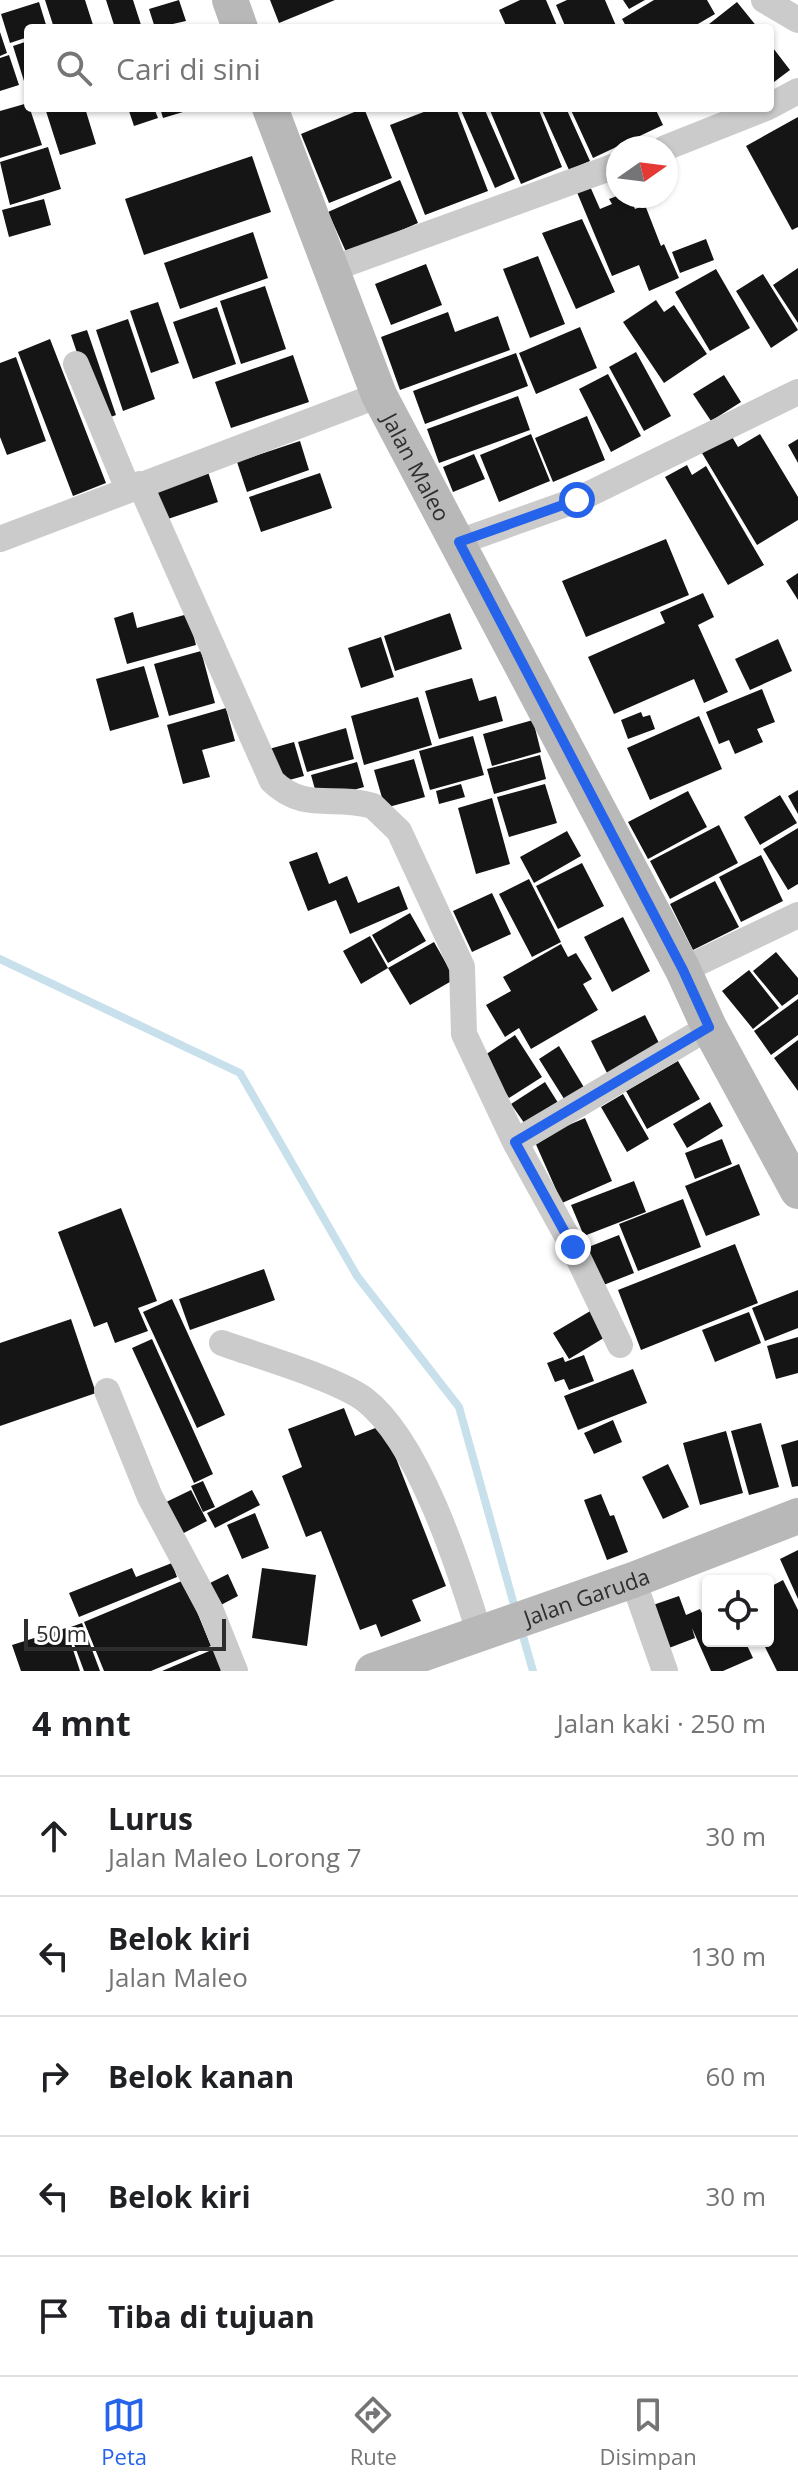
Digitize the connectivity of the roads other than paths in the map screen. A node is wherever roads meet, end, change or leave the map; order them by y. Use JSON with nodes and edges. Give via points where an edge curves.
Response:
{"nodes":[{"id":1,"x":230,"y":0,"type":"edge"},
{"id":2,"x":764,"y":0,"type":"edge"},
{"id":3,"x":798,"y":20,"type":"edge"},
{"id":4,"x":239,"y":24,"type":"edge"},
{"id":5,"x":798,"y":91,"type":"edge"},
{"id":6,"x":774,"y":104,"type":"edge"},
{"id":7,"x":271,"y":112,"type":"edge"},
{"id":8,"x":755,"y":112,"type":"edge"},
{"id":9,"x":678,"y":143,"type":"edge"},
{"id":10,"x":606,"y":169,"type":"edge"},
{"id":11,"x":329,"y":270,"type":"junction"},
{"id":12,"x":76,"y":364,"type":"dead end"},
{"id":13,"x":798,"y":392,"type":"edge"},
{"id":14,"x":379,"y":395,"type":"junction"},
{"id":15,"x":134,"y":487,"type":"junction"},
{"id":16,"x":0,"y":539,"type":"edge"},
{"id":17,"x":459,"y":542,"type":"junction"},
{"id":18,"x":798,"y":915,"type":"edge"},
{"id":19,"x":683,"y":970,"type":"junction"},
{"id":20,"x":709,"y":1027,"type":"junction"},
{"id":21,"x":515,"y":1142,"type":"junction"},
{"id":22,"x":798,"y":1191,"type":"edge"},
{"id":23,"x":222,"y":1343,"type":"dead end"},
{"id":24,"x":620,"y":1345,"type":"dead end"},
{"id":25,"x":107,"y":1391,"type":"dead end"},
{"id":26,"x":798,"y":1516,"type":"edge"},
{"id":27,"x":633,"y":1580,"type":"junction"},
{"id":28,"x":488,"y":1629,"type":"junction"},
{"id":29,"x":235,"y":1671,"type":"edge"},
{"id":30,"x":373,"y":1671,"type":"edge"},
{"id":31,"x":665,"y":1671,"type":"edge"}],
"edges":[{"from":1,"to":4,"type":"street"},
{"from":2,"to":3,"type":"street"},
{"from":5,"to":6,"type":"street"},
{"from":7,"to":11,"type":"street","name":"Jalan Maleo"},
{"from":8,"to":9,"type":"street"},
{"from":10,"to":11,"type":"street"},
{"from":11,"to":14,"type":"street","name":"Jalan Maleo"},
{"from":12,"to":15,"type":"street"},
{"from":13,"to":17,"type":"street","via":[[577,500]]},
{"from":14,"to":15,"type":"street"},
{"from":14,"to":17,"type":"street","name":"Jalan Maleo"},
{"from":15,"to":16,"type":"street"},
{"from":15,"to":21,"type":"street","via":[[272,781],[300,800],[373,806],[399,831],[462,967],[464,1034]]},
{"from":17,"to":19,"type":"street","name":"Jalan Maleo"},
{"from":18,"to":19,"type":"street"},
{"from":19,"to":20,"type":"street","name":"Jalan Maleo"},
{"from":20,"to":21,"type":"street"},
{"from":20,"to":22,"type":"street","name":"Jalan Maleo"},
{"from":21,"to":24,"type":"street"},
{"from":23,"to":28,"type":"street","via":[[339,1387],[376,1409],[420,1477]]},
{"from":25,"to":29,"type":"street","via":[[150,1497],[211,1611]]},
{"from":26,"to":27,"type":"street","name":"Jalan Garuda"},
{"from":27,"to":28,"type":"street","name":"Jalan Garuda"},
{"from":27,"to":31,"type":"street"},
{"from":28,"to":30,"type":"street","name":"Jalan Garuda"}]}
